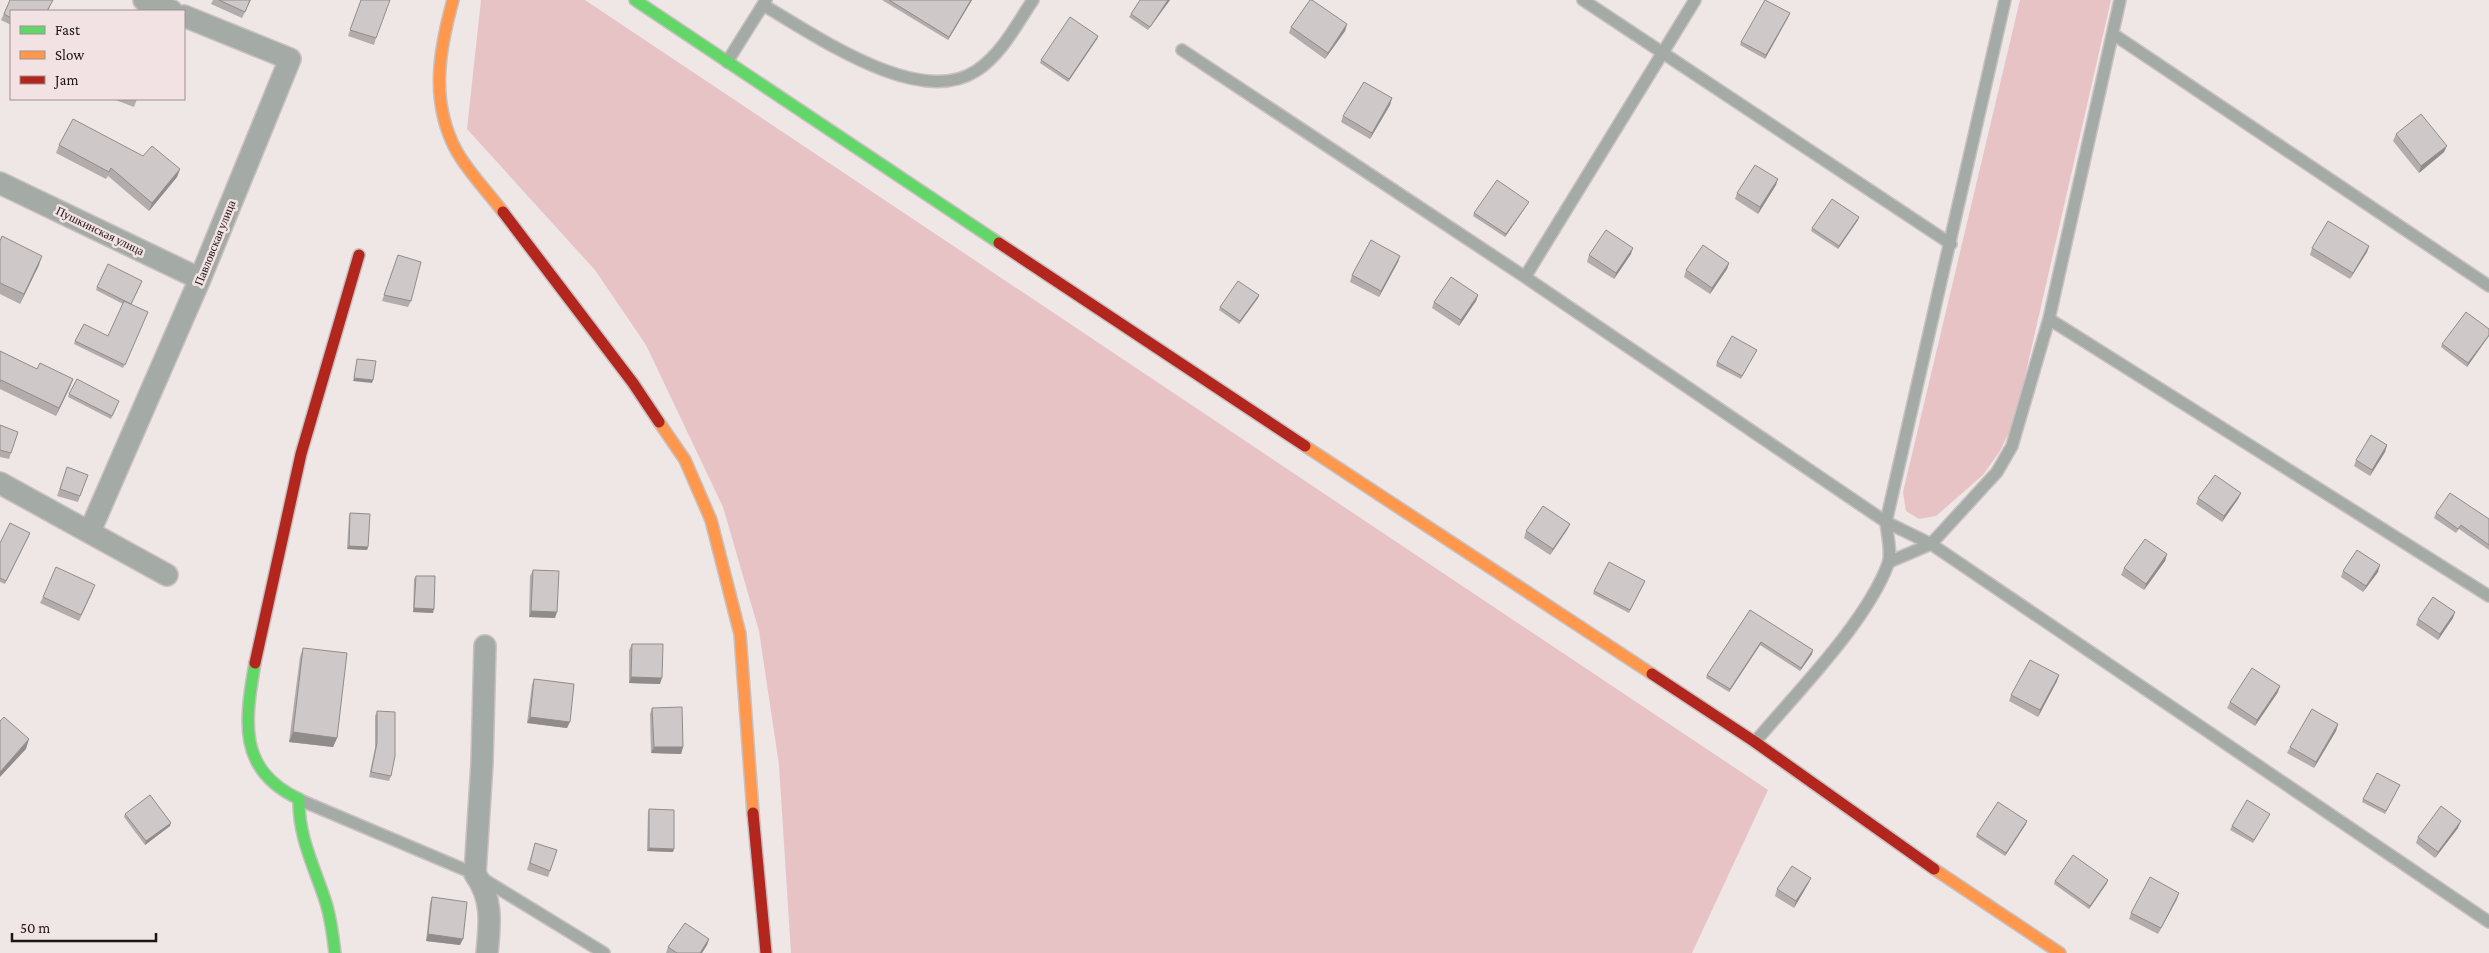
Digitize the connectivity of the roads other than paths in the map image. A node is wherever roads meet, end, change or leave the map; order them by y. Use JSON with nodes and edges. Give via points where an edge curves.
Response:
{"nodes":[{"id":1,"x":144,"y":0,"type":"edge"},
{"id":2,"x":453,"y":0,"type":"edge"},
{"id":3,"x":635,"y":0,"type":"edge"},
{"id":4,"x":1033,"y":0,"type":"edge"},
{"id":5,"x":1583,"y":0,"type":"edge"},
{"id":6,"x":1695,"y":0,"type":"edge"},
{"id":7,"x":2005,"y":0,"type":"edge"},
{"id":8,"x":2120,"y":0,"type":"edge"},
{"id":9,"x":764,"y":2,"type":"edge"},
{"id":10,"x":169,"y":10,"type":"edge"},
{"id":11,"x":185,"y":16,"type":"edge"},
{"id":12,"x":2112,"y":34,"type":"junction"},
{"id":13,"x":1182,"y":50,"type":"dead end"},
{"id":14,"x":1662,"y":53,"type":"junction"},
{"id":15,"x":727,"y":62,"type":"junction"},
{"id":16,"x":0,"y":183,"type":"edge"},
{"id":17,"x":1950,"y":244,"type":"junction"},
{"id":18,"x":359,"y":255,"type":"dead end"},
{"id":19,"x":1525,"y":277,"type":"junction"},
{"id":20,"x":200,"y":280,"type":"junction"},
{"id":21,"x":2489,"y":286,"type":"edge"},
{"id":22,"x":2049,"y":318,"type":"junction"},
{"id":23,"x":0,"y":483,"type":"edge"},
{"id":24,"x":1886,"y":522,"type":"junction"},
{"id":25,"x":90,"y":531,"type":"junction"},
{"id":26,"x":1931,"y":544,"type":"junction"},
{"id":27,"x":1888,"y":562,"type":"junction"},
{"id":28,"x":167,"y":575,"type":"dead end"},
{"id":29,"x":2489,"y":596,"type":"edge"},
{"id":30,"x":485,"y":646,"type":"dead end"},
{"id":31,"x":1755,"y":742,"type":"junction"},
{"id":32,"x":299,"y":799,"type":"junction"},
{"id":33,"x":475,"y":874,"type":"junction"},
{"id":34,"x":2489,"y":922,"type":"edge"},
{"id":35,"x":335,"y":953,"type":"edge"},
{"id":36,"x":487,"y":953,"type":"edge"},
{"id":37,"x":604,"y":953,"type":"edge"},
{"id":38,"x":766,"y":953,"type":"edge"},
{"id":39,"x":2060,"y":953,"type":"edge"}],
"edges":[{"from":1,"to":10,"type":"street"},
{"from":2,"to":38,"type":"street","via":[[445,30],[437,90],[447,131],[457,151],[633,383],[684,460],[711,520],[740,634]]},
{"from":3,"to":15,"type":"street"},
{"from":4,"to":9,"type":"lane","via":[[990,60],[959,79],[939,80],[892,74],[866,63]]},
{"from":5,"to":14,"type":"lane"},
{"from":6,"to":14,"type":"lane"},
{"from":7,"to":17,"type":"lane"},
{"from":8,"to":12,"type":"lane"},
{"from":9,"to":15,"type":"lane"},
{"from":11,"to":20,"type":"street","name":"Павловская улица","via":[[290,58]]},
{"from":12,"to":21,"type":"lane"},
{"from":12,"to":22,"type":"lane"},
{"from":13,"to":19,"type":"lane"},
{"from":14,"to":17,"type":"lane"},
{"from":14,"to":19,"type":"lane"},
{"from":15,"to":31,"type":"street"},
{"from":16,"to":20,"type":"street","name":"Пушкинская улица"},
{"from":17,"to":24,"type":"lane"},
{"from":18,"to":32,"type":"street","via":[[316,397],[294,485],[273,574],[248,713],[254,760],[272,786]]},
{"from":19,"to":24,"type":"lane"},
{"from":20,"to":25,"type":"street","name":"Павловская улица"},
{"from":22,"to":26,"type":"lane","via":[[2012,446],[1998,472]]},
{"from":22,"to":29,"type":"lane"},
{"from":23,"to":25,"type":"street"},
{"from":24,"to":26,"type":"lane"},
{"from":24,"to":27,"type":"lane"},
{"from":25,"to":28,"type":"street"},
{"from":26,"to":27,"type":"lane"},
{"from":26,"to":34,"type":"lane"},
{"from":27,"to":31,"type":"lane","via":[[1868,602],[1842,639]]},
{"from":30,"to":33,"type":"street"},
{"from":31,"to":39,"type":"street","via":[[1922,861]]},
{"from":32,"to":33,"type":"lane"},
{"from":32,"to":35,"type":"street","via":[[299,821],[307,854],[327,905]]},
{"from":33,"to":36,"type":"street","via":[[488,899]]},
{"from":33,"to":37,"type":"lane"}]}
